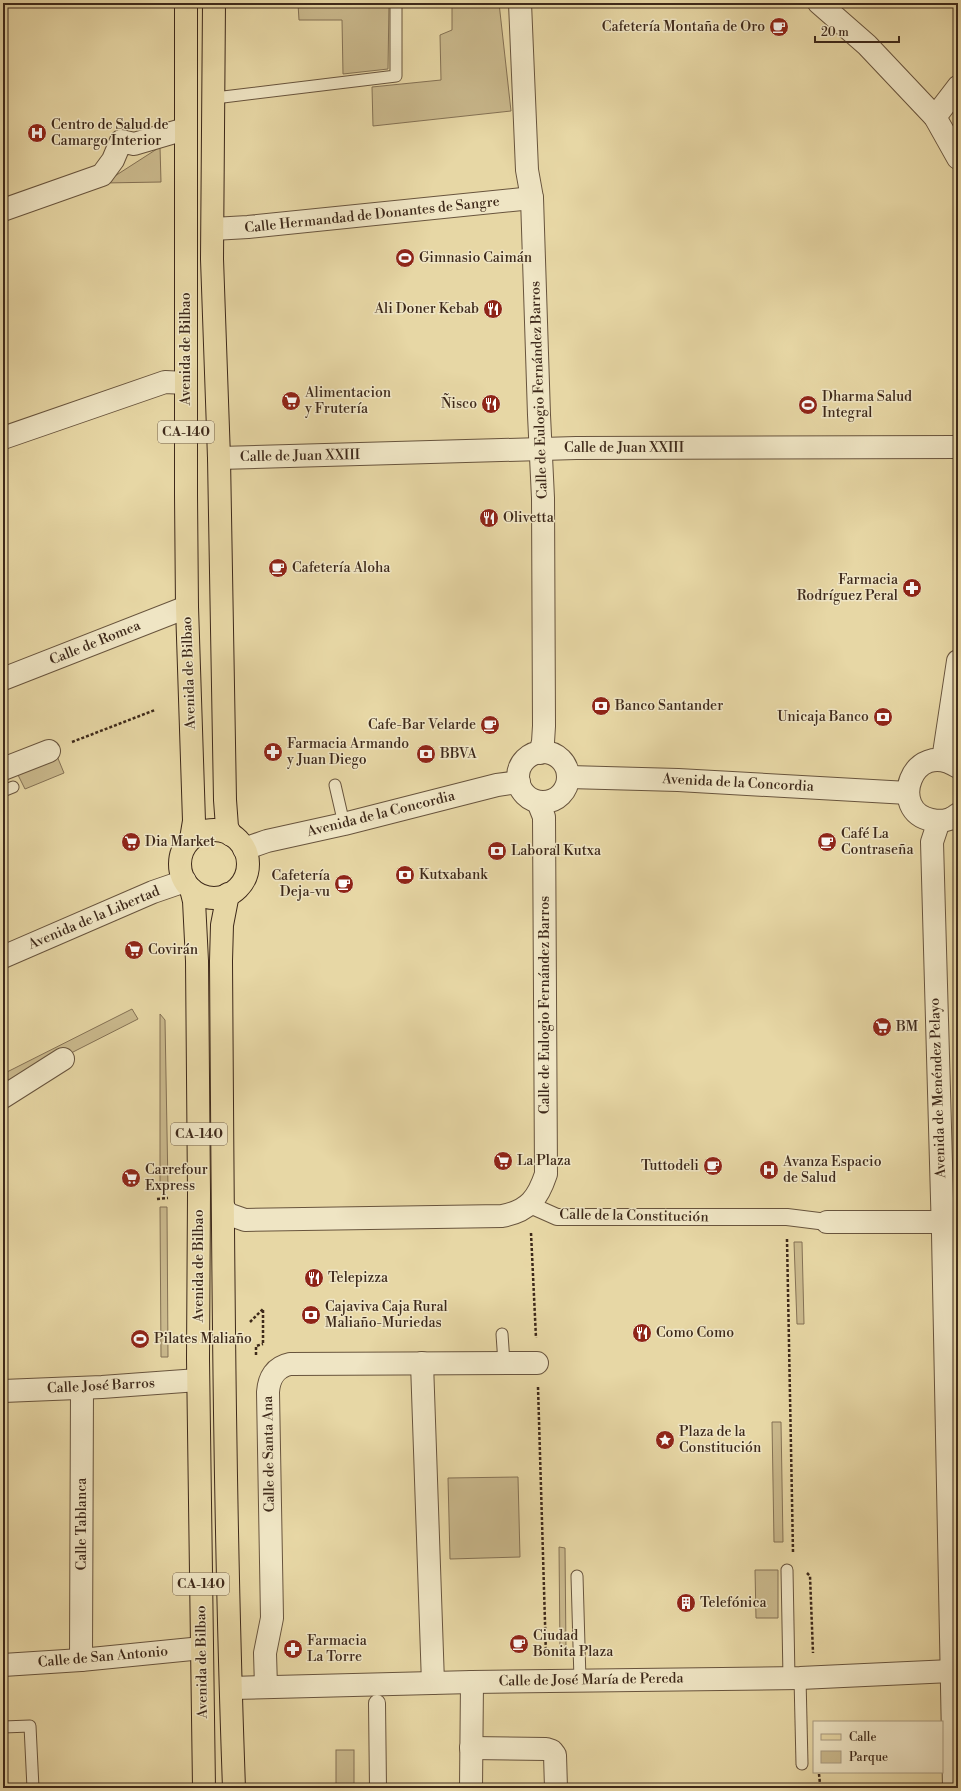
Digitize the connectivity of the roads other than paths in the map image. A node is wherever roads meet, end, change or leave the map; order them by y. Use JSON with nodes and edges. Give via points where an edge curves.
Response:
{"nodes":[{"id":1,"x":186,"y":3,"type":"edge"},
{"id":2,"x":214,"y":3,"type":"edge"},
{"id":3,"x":396,"y":3,"type":"edge"},
{"id":4,"x":520,"y":3,"type":"edge"},
{"id":5,"x":819,"y":3,"type":"edge"},
{"id":6,"x":958,"y":87,"type":"edge"},
{"id":7,"x":214,"y":98,"type":"junction"},
{"id":8,"x":935,"y":117,"type":"junction"},
{"id":9,"x":185,"y":129,"type":"junction"},
{"id":10,"x":958,"y":158,"type":"edge"},
{"id":11,"x":532,"y":198,"type":"junction"},
{"id":12,"x":3,"y":210,"type":"edge"},
{"id":13,"x":213,"y":229,"type":"junction"},
{"id":14,"x":186,"y":383,"type":"junction"},
{"id":15,"x":3,"y":438,"type":"edge"},
{"id":16,"x":958,"y":446,"type":"edge"},
{"id":17,"x":541,"y":449,"type":"junction"},
{"id":18,"x":218,"y":458,"type":"junction"},
{"id":19,"x":187,"y":607,"type":"junction"},
{"id":20,"x":958,"y":661,"type":"edge"},
{"id":21,"x":3,"y":679,"type":"edge"},
{"id":22,"x":50,"y":751,"type":"road end"},
{"id":23,"x":540,"y":753,"type":"junction"},
{"id":24,"x":950,"y":764,"type":"edge"},
{"id":25,"x":569,"y":777,"type":"junction"},
{"id":26,"x":519,"y":782,"type":"junction"},
{"id":27,"x":6,"y":783,"type":"edge"},
{"id":28,"x":335,"y":784,"type":"dead end"},
{"id":29,"x":908,"y":793,"type":"junction"},
{"id":30,"x":538,"y":802,"type":"junction"},
{"id":31,"x":953,"y":816,"type":"edge"},
{"id":32,"x":344,"y":824,"type":"junction"},
{"id":33,"x":191,"y":839,"type":"junction"},
{"id":34,"x":238,"y":842,"type":"junction"},
{"id":35,"x":188,"y":885,"type":"junction"},
{"id":36,"x":228,"y":894,"type":"junction"},
{"id":37,"x":3,"y":957,"type":"edge"},
{"id":38,"x":63,"y":1059,"type":"dead end"},
{"id":39,"x":3,"y":1097,"type":"edge"},
{"id":40,"x":530,"y":1205,"type":"junction"},
{"id":41,"x":222,"y":1207,"type":"junction"},
{"id":42,"x":827,"y":1222,"type":"joint"},
{"id":43,"x":950,"y":1222,"type":"edge"},
{"id":44,"x":502,"y":1334,"type":"dead end"},
{"id":45,"x":422,"y":1363,"type":"junction"},
{"id":46,"x":504,"y":1363,"type":"junction"},
{"id":47,"x":537,"y":1364,"type":"road end"},
{"id":48,"x":198,"y":1380,"type":"junction"},
{"id":49,"x":82,"y":1388,"type":"junction"},
{"id":50,"x":3,"y":1391,"type":"edge"},
{"id":51,"x":953,"y":1510,"type":"edge"},
{"id":52,"x":787,"y":1570,"type":"dead end"},
{"id":53,"x":577,"y":1576,"type":"dead end"},
{"id":54,"x":202,"y":1648,"type":"junction"},
{"id":55,"x":81,"y":1660,"type":"junction"},
{"id":56,"x":3,"y":1665,"type":"edge"},
{"id":57,"x":952,"y":1671,"type":"junction"},
{"id":58,"x":801,"y":1678,"type":"junction"},
{"id":59,"x":580,"y":1680,"type":"junction"},
{"id":60,"x":433,"y":1682,"type":"junction"},
{"id":61,"x":472,"y":1682,"type":"junction"},
{"id":62,"x":266,"y":1687,"type":"junction"},
{"id":63,"x":230,"y":1688,"type":"junction"},
{"id":64,"x":376,"y":1703,"type":"dead end"},
{"id":65,"x":3,"y":1727,"type":"edge"},
{"id":66,"x":471,"y":1748,"type":"junction"},
{"id":67,"x":802,"y":1764,"type":"dead end"},
{"id":68,"x":33,"y":1788,"type":"edge"},
{"id":69,"x":204,"y":1788,"type":"edge"},
{"id":70,"x":234,"y":1788,"type":"edge"},
{"id":71,"x":378,"y":1788,"type":"edge"},
{"id":72,"x":471,"y":1788,"type":"edge"},
{"id":73,"x":556,"y":1788,"type":"edge"},
{"id":74,"x":954,"y":1788,"type":"edge"}],
"edges":[{"from":1,"to":9,"type":"main road","name":"Avenida de Bilbao","number":"CA-140"},
{"from":2,"to":7,"type":"main road","name":"Avenida de Bilbao","number":"CA-140"},
{"from":3,"to":7,"type":"lane","via":[[396,76]]},
{"from":4,"to":11,"type":"street","name":"Calle de Eulogio Fernández Barros","via":[[527,170]]},
{"from":5,"to":8,"type":"street","via":[[867,45]]},
{"from":6,"to":8,"type":"street"},
{"from":7,"to":13,"type":"main road","name":"Avenida de Bilbao","number":"CA-140"},
{"from":8,"to":10,"type":"street"},
{"from":9,"to":12,"type":"street","via":[[134,144],[120,141],[102,175]]},
{"from":9,"to":14,"type":"main road","name":"Avenida de Bilbao","number":"CA-140"},
{"from":11,"to":13,"type":"street","name":"Calle Hermandad de Donantes de Sangre","via":[[248,228]]},
{"from":11,"to":17,"type":"street","name":"Calle de Eulogio Fernández Barros"},
{"from":13,"to":18,"type":"main road","name":"Avenida de Bilbao","number":"CA-140"},
{"from":14,"to":15,"type":"street","via":[[165,382]]},
{"from":14,"to":19,"type":"main road","name":"Avenida de Bilbao","number":"CA-140"},
{"from":16,"to":17,"type":"street","name":"Calle de Juan XXIII"},
{"from":17,"to":18,"type":"street","name":"Calle de Juan XXIII"},
{"from":17,"to":23,"type":"street","name":"Calle de Eulogio Fernández Barros","via":[[544,498],[544,726]]},
{"from":18,"to":34,"type":"main road","name":"Avenida de Bilbao","number":"CA-140","via":[[225,806],[227,827]]},
{"from":19,"to":21,"type":"street","name":"Calle de Romea"},
{"from":19,"to":33,"type":"main road","name":"Avenida de Bilbao","number":"CA-140","via":[[194,821]]},
{"from":20,"to":24,"type":"street"},
{"from":22,"to":27,"type":"street"},
{"from":23,"to":25,"type":"street","via":[[556,756],[565,765]]},
{"from":23,"to":26,"type":"street","via":[[532,755],[523,763],[518,774]]},
{"from":24,"to":29,"type":"street","via":[[932,761],[923,764],[916,769],[908,785]]},
{"from":25,"to":29,"type":"street","name":"Avenida de la Concordia","via":[[678,780]]},
{"from":25,"to":30,"type":"street","via":[[565,791],[560,796],[553,801]]},
{"from":26,"to":30,"type":"street","via":[[520,788],[528,797]]},
{"from":26,"to":32,"type":"street","name":"Avenida de la Concordia","via":[[497,785]]},
{"from":28,"to":32,"type":"lane"},
{"from":29,"to":31,"type":"street","via":[[910,802],[922,816]]},
{"from":30,"to":40,"type":"street","name":"Calle de Eulogio Fernández Barros","via":[[544,817],[546,1174],[541,1190]]},
{"from":31,"to":43,"type":"street","name":"Avenida de Menéndez Pelayo","via":[[932,842]]},
{"from":32,"to":34,"type":"street","name":"Avenida de la Concordia","via":[[267,841]]},
{"from":33,"to":34,"type":"main road","via":[[200,833],[214,830],[225,832]]},
{"from":33,"to":35,"type":"main road","number":"CA-140","via":[[183,850],[180,863]]},
{"from":34,"to":36,"type":"main road","number":"CA-140","via":[[248,862],[246,874],[238,887]]},
{"from":35,"to":36,"type":"main road","via":[[198,893],[212,897]]},
{"from":35,"to":37,"type":"street","name":"Avenida de la Libertad","via":[[153,892]]},
{"from":35,"to":48,"type":"main road","name":"Avenida de Bilbao","number":"CA-140","via":[[194,901],[197,961]]},
{"from":36,"to":41,"type":"main road","name":"Avenida de Bilbao","number":"CA-140","via":[[222,926],[221,961]]},
{"from":38,"to":39,"type":"street"},
{"from":40,"to":41,"type":"street","via":[[521,1211],[502,1216],[244,1220],[228,1214]]},
{"from":40,"to":42,"type":"street","name":"Calle de la Constitución","via":[[557,1217],[786,1217]]},
{"from":41,"to":63,"type":"main road","name":"Avenida de Bilbao","number":"CA-140"},
{"from":42,"to":43,"type":"street","name":"Calle de la Constitución"},
{"from":43,"to":51,"type":"street","name":"Avenida de Menéndez Pelayo"},
{"from":44,"to":46,"type":"lane"},
{"from":45,"to":46,"type":"street","name":"Calle de Santa Ana"},
{"from":45,"to":60,"type":"street"},
{"from":45,"to":62,"type":"street","name":"Calle de Santa Ana","via":[[290,1364],[277,1369],[272,1376],[268,1392],[272,1618],[265,1653]]},
{"from":46,"to":47,"type":"street","name":"Calle de Santa Ana"},
{"from":48,"to":49,"type":"street","name":"Calle José Barros"},
{"from":48,"to":54,"type":"main road","name":"Avenida de Bilbao","number":"CA-140"},
{"from":49,"to":50,"type":"street","name":"Calle José Barros"},
{"from":49,"to":55,"type":"street","name":"Calle Tablanca"},
{"from":51,"to":57,"type":"street","name":"Avenida de Menéndez Pelayo"},
{"from":52,"to":58,"type":"lane"},
{"from":53,"to":59,"type":"lane"},
{"from":54,"to":55,"type":"street","name":"Calle de San Antonio"},
{"from":54,"to":69,"type":"main road","name":"Avenida de Bilbao","number":"CA-140"},
{"from":55,"to":56,"type":"street","name":"Calle de San Antonio"},
{"from":57,"to":58,"type":"street","name":"Calle de José María de Pereda"},
{"from":57,"to":74,"type":"street","name":"Avenida de Menéndez Pelayo"},
{"from":58,"to":59,"type":"street","name":"Calle de José María de Pereda"},
{"from":58,"to":67,"type":"lane"},
{"from":59,"to":61,"type":"street","name":"Calle de José María de Pereda"},
{"from":60,"to":61,"type":"street","name":"Calle de José María de Pereda"},
{"from":60,"to":62,"type":"street","name":"Calle de José María de Pereda"},
{"from":61,"to":66,"type":"street"},
{"from":62,"to":63,"type":"street","name":"Calle de José María de Pereda"},
{"from":63,"to":70,"type":"main road","name":"Avenida de Bilbao","number":"CA-140"},
{"from":64,"to":71,"type":"street"},
{"from":65,"to":68,"type":"lane","via":[[30,1726]]},
{"from":66,"to":72,"type":"street"},
{"from":66,"to":73,"type":"street","via":[[552,1751]]}]}
